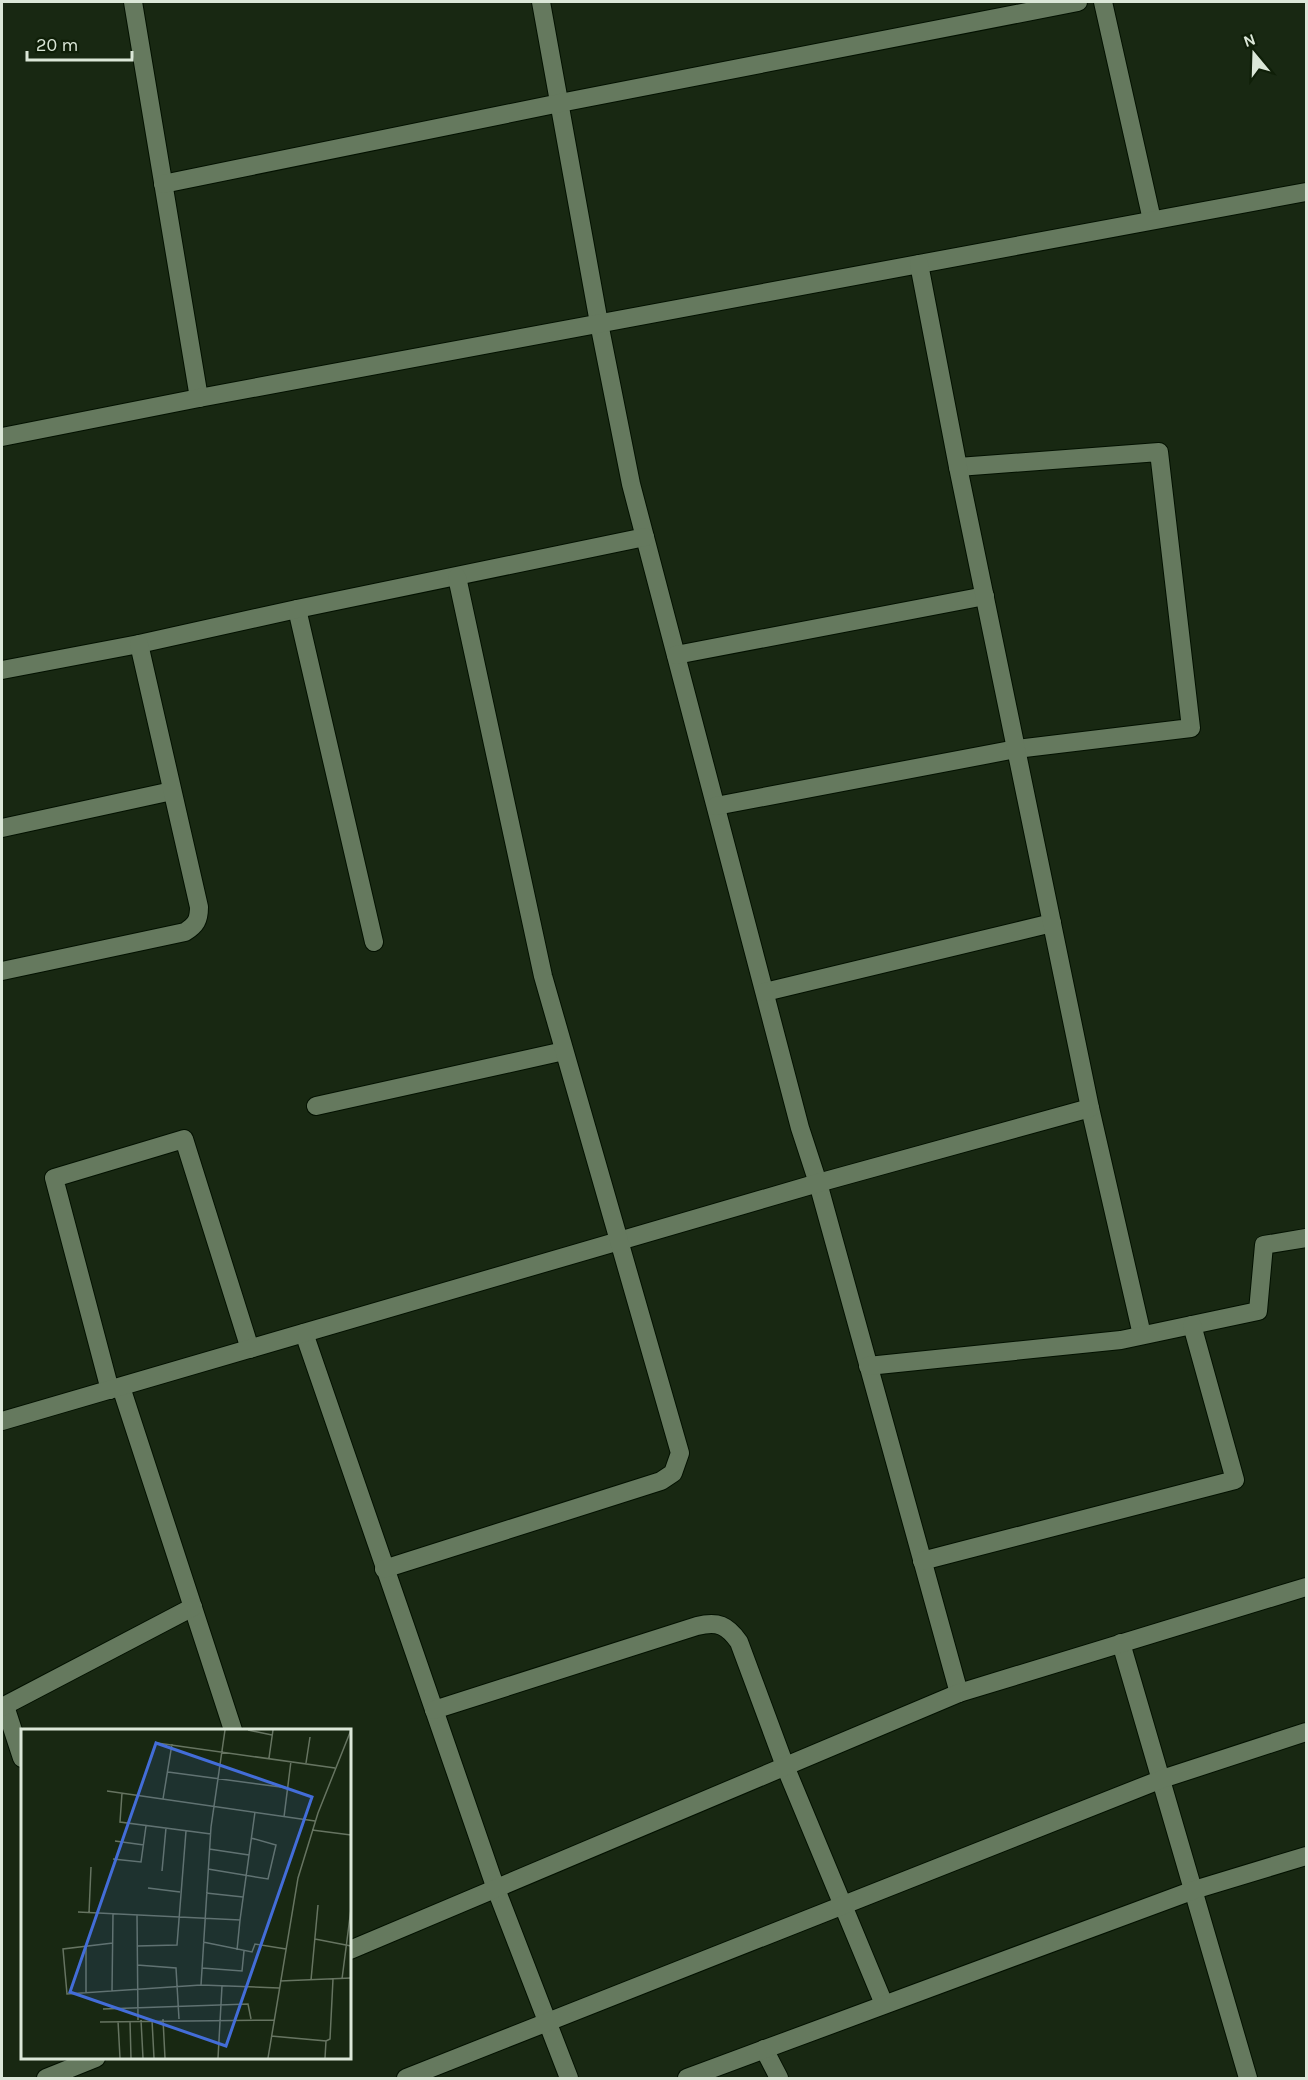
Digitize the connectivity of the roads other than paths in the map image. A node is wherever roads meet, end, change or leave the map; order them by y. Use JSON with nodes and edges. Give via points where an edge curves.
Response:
{"nodes":[{"id":1,"x":133,"y":2,"type":"edge"},
{"id":2,"x":541,"y":2,"type":"edge"},
{"id":3,"x":1078,"y":2,"type":"edge"},
{"id":4,"x":1103,"y":2,"type":"edge"},
{"id":5,"x":560,"y":103,"type":"junction"},
{"id":6,"x":163,"y":184,"type":"junction"},
{"id":7,"x":1306,"y":192,"type":"edge"},
{"id":8,"x":1152,"y":220,"type":"junction"},
{"id":9,"x":919,"y":264,"type":"junction"},
{"id":10,"x":599,"y":323,"type":"junction"},
{"id":11,"x":199,"y":398,"type":"junction"},
{"id":12,"x":2,"y":437,"type":"edge"},
{"id":13,"x":958,"y":467,"type":"junction"},
{"id":14,"x":645,"y":537,"type":"junction"},
{"id":15,"x":457,"y":577,"type":"junction"},
{"id":16,"x":985,"y":596,"type":"junction"},
{"id":17,"x":297,"y":609,"type":"junction"},
{"id":18,"x":139,"y":645,"type":"junction"},
{"id":19,"x":676,"y":655,"type":"junction"},
{"id":20,"x":2,"y":670,"type":"edge"},
{"id":21,"x":1016,"y":749,"type":"junction"},
{"id":22,"x":172,"y":791,"type":"junction"},
{"id":23,"x":716,"y":806,"type":"junction"},
{"id":24,"x":2,"y":828,"type":"edge"},
{"id":25,"x":1052,"y":923,"type":"junction"},
{"id":26,"x":374,"y":942,"type":"dead end"},
{"id":27,"x":2,"y":971,"type":"edge"},
{"id":28,"x":765,"y":992,"type":"junction"},
{"id":29,"x":564,"y":1051,"type":"junction"},
{"id":30,"x":316,"y":1106,"type":"dead end"},
{"id":31,"x":1090,"y":1108,"type":"junction"},
{"id":32,"x":818,"y":1183,"type":"junction"},
{"id":33,"x":1306,"y":1238,"type":"edge"},
{"id":34,"x":618,"y":1242,"type":"junction"},
{"id":35,"x":1192,"y":1325,"type":"junction"},
{"id":36,"x":304,"y":1333,"type":"junction"},
{"id":37,"x":1142,"y":1335,"type":"junction"},
{"id":38,"x":250,"y":1349,"type":"junction"},
{"id":39,"x":868,"y":1366,"type":"junction"},
{"id":40,"x":116,"y":1388,"type":"junction"},
{"id":41,"x":2,"y":1421,"type":"edge"},
{"id":42,"x":922,"y":1561,"type":"junction"},
{"id":43,"x":384,"y":1569,"type":"junction"},
{"id":44,"x":1306,"y":1587,"type":"edge"},
{"id":45,"x":193,"y":1607,"type":"junction"},
{"id":46,"x":1121,"y":1644,"type":"junction"},
{"id":47,"x":959,"y":1693,"type":"junction"},
{"id":48,"x":3,"y":1707,"type":"edge"},
{"id":49,"x":434,"y":1710,"type":"junction"},
{"id":50,"x":232,"y":1729,"type":"edge"},
{"id":51,"x":1306,"y":1732,"type":"edge"},
{"id":52,"x":21,"y":1755,"type":"edge"},
{"id":53,"x":785,"y":1766,"type":"junction"},
{"id":54,"x":1161,"y":1779,"type":"junction"},
{"id":55,"x":1306,"y":1856,"type":"edge"},
{"id":56,"x":496,"y":1889,"type":"junction"},
{"id":57,"x":1194,"y":1890,"type":"junction"},
{"id":58,"x":843,"y":1905,"type":"junction"},
{"id":59,"x":351,"y":1950,"type":"edge"},
{"id":60,"x":884,"y":2004,"type":"junction"},
{"id":61,"x":548,"y":2023,"type":"junction"},
{"id":62,"x":765,"y":2049,"type":"junction"},
{"id":63,"x":94,"y":2059,"type":"edge"},
{"id":64,"x":688,"y":2078,"type":"edge"},
{"id":65,"x":46,"y":2079,"type":"edge"},
{"id":66,"x":406,"y":2079,"type":"edge"},
{"id":67,"x":569,"y":2079,"type":"edge"},
{"id":68,"x":779,"y":2079,"type":"edge"},
{"id":69,"x":1248,"y":2079,"type":"edge"}],
"edges":[{"from":1,"to":6,"type":"street"},
{"from":2,"to":5,"type":"street"},
{"from":3,"to":5,"type":"street"},
{"from":4,"to":8,"type":"street"},
{"from":5,"to":6,"type":"street"},
{"from":5,"to":10,"type":"street"},
{"from":6,"to":11,"type":"street"},
{"from":7,"to":8,"type":"street"},
{"from":8,"to":9,"type":"street"},
{"from":9,"to":10,"type":"street"},
{"from":9,"to":13,"type":"street"},
{"from":10,"to":11,"type":"street"},
{"from":10,"to":14,"type":"street"},
{"from":11,"to":12,"type":"street"},
{"from":13,"to":16,"type":"street"},
{"from":13,"to":21,"type":"street","via":[[1159,452],[1191,728]]},
{"from":14,"to":15,"type":"street"},
{"from":14,"to":19,"type":"street"},
{"from":15,"to":17,"type":"street"},
{"from":15,"to":29,"type":"street","via":[[543,976]]},
{"from":16,"to":19,"type":"street"},
{"from":16,"to":21,"type":"street"},
{"from":17,"to":18,"type":"street"},
{"from":17,"to":26,"type":"street"},
{"from":18,"to":20,"type":"street"},
{"from":18,"to":22,"type":"street"},
{"from":19,"to":23,"type":"street"},
{"from":21,"to":23,"type":"street"},
{"from":21,"to":25,"type":"street"},
{"from":22,"to":24,"type":"street"},
{"from":22,"to":27,"type":"street","via":[[199,907],[195,926],[185,932]]},
{"from":23,"to":28,"type":"street"},
{"from":25,"to":28,"type":"street"},
{"from":25,"to":31,"type":"street"},
{"from":28,"to":32,"type":"street"},
{"from":29,"to":30,"type":"street"},
{"from":29,"to":34,"type":"street"},
{"from":31,"to":32,"type":"street"},
{"from":31,"to":37,"type":"street"},
{"from":32,"to":34,"type":"street"},
{"from":32,"to":39,"type":"street"},
{"from":33,"to":35,"type":"street","via":[[1264,1245],[1258,1311]]},
{"from":34,"to":36,"type":"street"},
{"from":34,"to":43,"type":"street","via":[[678,1442],[680,1453],[673,1473],[661,1481]]},
{"from":35,"to":37,"type":"street"},
{"from":35,"to":42,"type":"street","via":[[1235,1480]]},
{"from":36,"to":38,"type":"street"},
{"from":36,"to":43,"type":"street"},
{"from":37,"to":39,"type":"street"},
{"from":38,"to":40,"type":"street"},
{"from":38,"to":40,"type":"street","via":[[184,1139],[54,1178]]},
{"from":39,"to":42,"type":"street"},
{"from":40,"to":41,"type":"street"},
{"from":40,"to":45,"type":"street"},
{"from":42,"to":47,"type":"street"},
{"from":43,"to":49,"type":"street"},
{"from":44,"to":46,"type":"street"},
{"from":45,"to":48,"type":"street"},
{"from":45,"to":50,"type":"street"},
{"from":46,"to":47,"type":"street"},
{"from":46,"to":54,"type":"street"},
{"from":47,"to":53,"type":"street"},
{"from":48,"to":52,"type":"street"},
{"from":49,"to":53,"type":"street","via":[[709,1623],[730,1630],[739,1642]]},
{"from":49,"to":56,"type":"street"},
{"from":51,"to":54,"type":"street"},
{"from":53,"to":56,"type":"street"},
{"from":53,"to":58,"type":"street"},
{"from":54,"to":57,"type":"street"},
{"from":54,"to":58,"type":"street"},
{"from":55,"to":57,"type":"street"},
{"from":56,"to":59,"type":"street"},
{"from":56,"to":61,"type":"street"},
{"from":57,"to":60,"type":"street"},
{"from":57,"to":69,"type":"street"},
{"from":58,"to":60,"type":"street"},
{"from":58,"to":61,"type":"street"},
{"from":60,"to":62,"type":"street"},
{"from":61,"to":66,"type":"street"},
{"from":61,"to":67,"type":"street"},
{"from":62,"to":64,"type":"street"},
{"from":62,"to":68,"type":"street"},
{"from":63,"to":65,"type":"street"}]}
